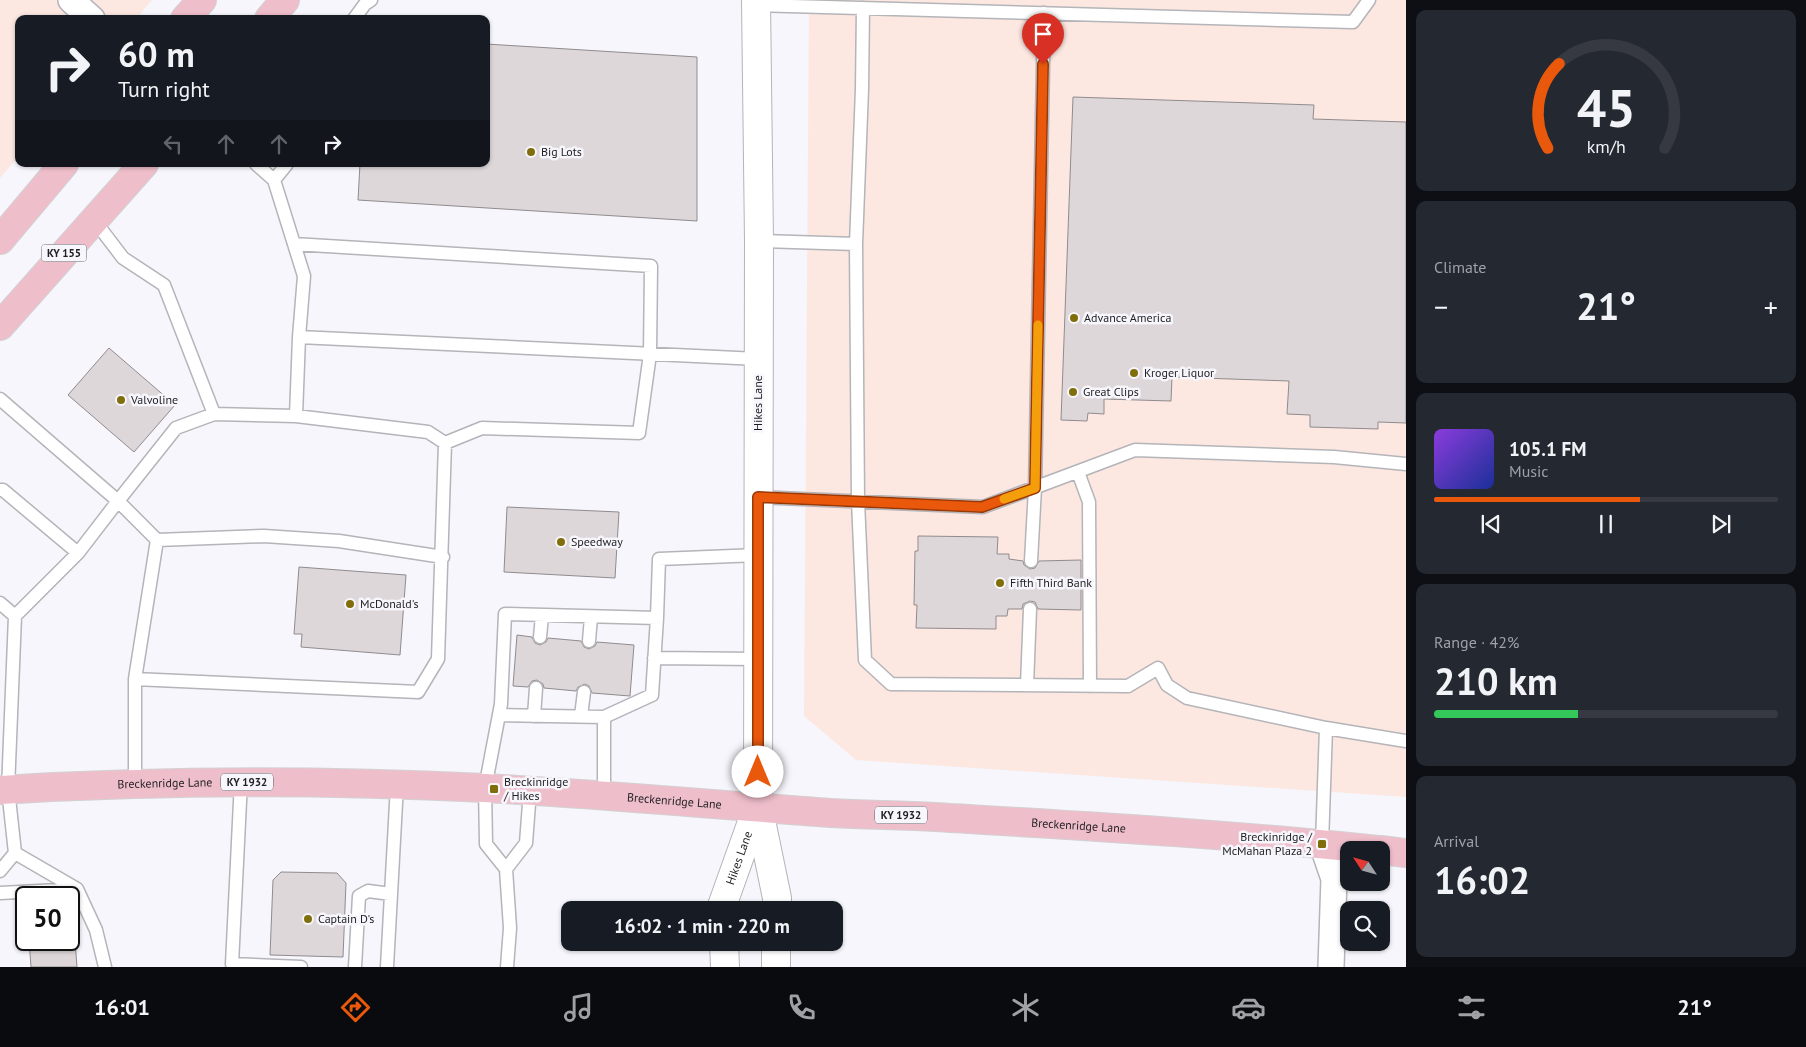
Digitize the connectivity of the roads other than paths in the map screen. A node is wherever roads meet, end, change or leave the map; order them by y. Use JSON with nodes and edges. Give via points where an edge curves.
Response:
{"nodes":[{"id":1,"x":72,"y":0,"type":"edge"},
{"id":2,"x":202,"y":0,"type":"edge"},
{"id":3,"x":285,"y":0,"type":"edge"},
{"id":4,"x":1369,"y":0,"type":"edge"},
{"id":5,"x":366,"y":1,"type":"edge"},
{"id":6,"x":755,"y":1,"type":"edge"},
{"id":7,"x":863,"y":8,"type":"junction"},
{"id":8,"x":1044,"y":13,"type":"junction"},
{"id":9,"x":88,"y":15,"type":"edge"},
{"id":10,"x":189,"y":15,"type":"edge"},
{"id":11,"x":272,"y":15,"type":"edge"},
{"id":12,"x":357,"y":15,"type":"edge"},
{"id":13,"x":61,"y":167,"type":"edge"},
{"id":14,"x":141,"y":167,"type":"edge"},
{"id":15,"x":259,"y":167,"type":"edge"},
{"id":16,"x":285,"y":167,"type":"edge"},
{"id":17,"x":274,"y":180,"type":"junction"},
{"id":18,"x":94,"y":220,"type":"junction"},
{"id":19,"x":0,"y":240,"type":"edge"},
{"id":20,"x":759,"y":241,"type":"junction"},
{"id":21,"x":294,"y":244,"type":"junction"},
{"id":22,"x":856,"y":244,"type":"junction"},
{"id":23,"x":0,"y":326,"type":"edge"},
{"id":24,"x":299,"y":338,"type":"junction"},
{"id":25,"x":650,"y":354,"type":"junction"},
{"id":26,"x":758,"y":359,"type":"junction"},
{"id":27,"x":0,"y":399,"type":"edge"},
{"id":28,"x":214,"y":414,"type":"junction"},
{"id":29,"x":296,"y":416,"type":"junction"},
{"id":30,"x":445,"y":443,"type":"junction"},
{"id":31,"x":1406,"y":464,"type":"edge"},
{"id":32,"x":1078,"y":472,"type":"junction"},
{"id":33,"x":1035,"y":488,"type":"junction"},
{"id":34,"x":0,"y":490,"type":"edge"},
{"id":35,"x":758,"y":497,"type":"junction"},
{"id":36,"x":118,"y":501,"type":"junction"},
{"id":37,"x":858,"y":501,"type":"junction"},
{"id":38,"x":157,"y":540,"type":"junction"},
{"id":39,"x":78,"y":553,"type":"junction"},
{"id":40,"x":758,"y":555,"type":"junction"},
{"id":41,"x":443,"y":557,"type":"junction"},
{"id":42,"x":1031,"y":562,"type":"dead end"},
{"id":43,"x":0,"y":603,"type":"edge"},
{"id":44,"x":1030,"y":609,"type":"dead end"},
{"id":45,"x":15,"y":616,"type":"junction"},
{"id":46,"x":542,"y":616,"type":"junction"},
{"id":47,"x":591,"y":617,"type":"junction"},
{"id":48,"x":657,"y":618,"type":"junction"},
{"id":49,"x":540,"y":637,"type":"dead end"},
{"id":50,"x":589,"y":641,"type":"dead end"},
{"id":51,"x":654,"y":658,"type":"junction"},
{"id":52,"x":758,"y":659,"type":"junction"},
{"id":53,"x":135,"y":679,"type":"junction"},
{"id":54,"x":1027,"y":685,"type":"junction"},
{"id":55,"x":1090,"y":686,"type":"junction"},
{"id":56,"x":536,"y":688,"type":"dead end"},
{"id":57,"x":584,"y":692,"type":"dead end"},
{"id":58,"x":6,"y":697,"type":"edge"},
{"id":59,"x":499,"y":715,"type":"junction"},
{"id":60,"x":534,"y":716,"type":"junction"},
{"id":61,"x":581,"y":716,"type":"junction"},
{"id":62,"x":604,"y":717,"type":"junction"},
{"id":63,"x":1326,"y":728,"type":"junction"},
{"id":64,"x":1406,"y":741,"type":"edge"},
{"id":65,"x":241,"y":782,"type":"junction"},
{"id":66,"x":135,"y":784,"type":"junction"},
{"id":67,"x":397,"y":785,"type":"junction"},
{"id":68,"x":486,"y":788,"type":"junction"},
{"id":69,"x":4,"y":789,"type":"edge"},
{"id":70,"x":530,"y":791,"type":"junction"},
{"id":71,"x":604,"y":796,"type":"junction"},
{"id":72,"x":758,"y":806,"type":"junction"},
{"id":73,"x":1322,"y":844,"type":"junction"},
{"id":74,"x":1340,"y":846,"type":"edge"},
{"id":75,"x":1390,"y":851,"type":"edge"},
{"id":76,"x":15,"y":853,"type":"junction"},
{"id":77,"x":1406,"y":853,"type":"edge"},
{"id":78,"x":506,"y":869,"type":"junction"},
{"id":79,"x":0,"y":871,"type":"edge"},
{"id":80,"x":72,"y":886,"type":"edge"},
{"id":81,"x":15,"y":892,"type":"edge"},
{"id":82,"x":0,"y":893,"type":"edge"},
{"id":83,"x":391,"y":894,"type":"junction"},
{"id":84,"x":80,"y":895,"type":"edge"},
{"id":85,"x":724,"y":901,"type":"edge"},
{"id":86,"x":777,"y":901,"type":"edge"},
{"id":87,"x":724,"y":951,"type":"edge"},
{"id":88,"x":776,"y":951,"type":"edge"},
{"id":89,"x":105,"y":967,"type":"edge"},
{"id":90,"x":302,"y":967,"type":"edge"},
{"id":91,"x":355,"y":967,"type":"edge"},
{"id":92,"x":387,"y":967,"type":"edge"},
{"id":93,"x":507,"y":967,"type":"edge"},
{"id":94,"x":725,"y":967,"type":"edge"},
{"id":95,"x":776,"y":967,"type":"edge"},
{"id":96,"x":1331,"y":967,"type":"edge"}],
"edges":[{"from":1,"to":9,"type":"street"},
{"from":2,"to":10,"type":"main road"},
{"from":3,"to":11,"type":"main road"},
{"from":4,"to":8,"type":"lane","via":[[1353,22]]},
{"from":5,"to":12,"type":"lane"},
{"from":6,"to":7,"type":"lane"},
{"from":6,"to":20,"type":"main road","name":"Hikes Lane"},
{"from":7,"to":8,"type":"lane"},
{"from":7,"to":22,"type":"lane"},
{"from":8,"to":33,"type":"lane"},
{"from":13,"to":19,"type":"main road"},
{"from":14,"to":18,"type":"main road","number":"KY 155"},
{"from":15,"to":17,"type":"lane"},
{"from":16,"to":17,"type":"lane"},
{"from":17,"to":21,"type":"lane"},
{"from":18,"to":23,"type":"main road","number":"KY 155"},
{"from":18,"to":28,"type":"lane","via":[[123,258],[164,285]]},
{"from":20,"to":22,"type":"lane"},
{"from":20,"to":26,"type":"main road","name":"Hikes Lane"},
{"from":21,"to":24,"type":"lane","via":[[304,276]]},
{"from":21,"to":25,"type":"lane","via":[[651,266]]},
{"from":22,"to":37,"type":"lane"},
{"from":24,"to":25,"type":"lane"},
{"from":24,"to":29,"type":"lane"},
{"from":25,"to":26,"type":"lane"},
{"from":25,"to":30,"type":"lane","via":[[639,433],[482,428]]},
{"from":26,"to":35,"type":"main road","name":"Hikes Lane"},
{"from":27,"to":36,"type":"lane"},
{"from":28,"to":29,"type":"lane"},
{"from":28,"to":36,"type":"lane","via":[[176,428]]},
{"from":29,"to":30,"type":"lane","via":[[428,432]]},
{"from":30,"to":41,"type":"lane"},
{"from":31,"to":32,"type":"lane","via":[[1334,456],[1135,450]]},
{"from":32,"to":33,"type":"lane"},
{"from":32,"to":55,"type":"lane","via":[[1089,502]]},
{"from":33,"to":37,"type":"lane","via":[[982,507]]},
{"from":33,"to":42,"type":"lane"},
{"from":34,"to":39,"type":"lane"},
{"from":35,"to":37,"type":"lane"},
{"from":35,"to":40,"type":"main road","name":"Hikes Lane"},
{"from":36,"to":38,"type":"lane"},
{"from":36,"to":39,"type":"lane"},
{"from":37,"to":54,"type":"lane","via":[[865,660],[891,684]]},
{"from":38,"to":41,"type":"lane","via":[[264,536],[339,541]]},
{"from":38,"to":53,"type":"lane"},
{"from":39,"to":45,"type":"lane"},
{"from":40,"to":48,"type":"lane","via":[[659,559]]},
{"from":40,"to":52,"type":"main road","name":"Hikes Lane"},
{"from":41,"to":53,"type":"lane","via":[[438,659],[418,692]]},
{"from":43,"to":45,"type":"lane"},
{"from":44,"to":54,"type":"lane"},
{"from":45,"to":58,"type":"lane"},
{"from":46,"to":47,"type":"lane"},
{"from":46,"to":49,"type":"lane"},
{"from":46,"to":59,"type":"lane","via":[[505,614]]},
{"from":47,"to":48,"type":"lane"},
{"from":47,"to":50,"type":"lane"},
{"from":48,"to":51,"type":"lane"},
{"from":51,"to":52,"type":"lane"},
{"from":51,"to":62,"type":"lane","via":[[652,695]]},
{"from":52,"to":72,"type":"main road","name":"Hikes Lane"},
{"from":53,"to":66,"type":"lane"},
{"from":54,"to":55,"type":"lane"},
{"from":55,"to":63,"type":"lane","via":[[1128,686],[1158,668],[1167,685],[1187,698]]},
{"from":56,"to":60,"type":"lane"},
{"from":57,"to":61,"type":"lane"},
{"from":58,"to":69,"type":"lane"},
{"from":59,"to":60,"type":"lane"},
{"from":59,"to":68,"type":"lane"},
{"from":60,"to":61,"type":"lane"},
{"from":61,"to":62,"type":"lane"},
{"from":62,"to":71,"type":"lane"},
{"from":63,"to":64,"type":"lane"},
{"from":63,"to":73,"type":"lane"},
{"from":65,"to":66,"type":"main road","name":"Breckenridge Lane","number":"KY 1932"},
{"from":65,"to":67,"type":"main road","name":"Breckenridge Lane","number":"KY 1932"},
{"from":65,"to":90,"type":"lane","via":[[232,964]]},
{"from":66,"to":69,"type":"main road","name":"Breckenridge Lane","number":"KY 1932"},
{"from":67,"to":68,"type":"main road","name":"Breckenridge Lane","number":"KY 1932"},
{"from":67,"to":83,"type":"lane"},
{"from":68,"to":70,"type":"main road","name":"Breckenridge Lane","number":"KY 1932"},
{"from":68,"to":78,"type":"lane","via":[[486,844]]},
{"from":69,"to":76,"type":"lane"},
{"from":70,"to":71,"type":"main road","name":"Breckenridge Lane","number":"KY 1932"},
{"from":70,"to":78,"type":"lane","via":[[526,843]]},
{"from":71,"to":72,"type":"main road","name":"Breckenridge Lane","number":"KY 1932"},
{"from":72,"to":73,"type":"main road","name":"Breckenridge Lane","number":"KY 1932"},
{"from":72,"to":85,"type":"main road","name":"Hikes Lane"},
{"from":72,"to":86,"type":"main road","name":"Hikes Lane"},
{"from":73,"to":74,"type":"main road","name":"Breckenridge Lane","number":"KY 1932"},
{"from":73,"to":96,"type":"street","via":[[1334,879]]},
{"from":75,"to":77,"type":"main road","name":"Breckenridge Lane","number":"KY 1932"},
{"from":76,"to":79,"type":"lane"},
{"from":76,"to":80,"type":"lane"},
{"from":78,"to":93,"type":"lane","via":[[510,928]]},
{"from":81,"to":82,"type":"lane"},
{"from":83,"to":91,"type":"lane","via":[[368,891],[359,896]]},
{"from":83,"to":92,"type":"lane"},
{"from":84,"to":89,"type":"lane","via":[[96,930]]},
{"from":87,"to":94,"type":"main road"},
{"from":88,"to":95,"type":"main road"}]}
